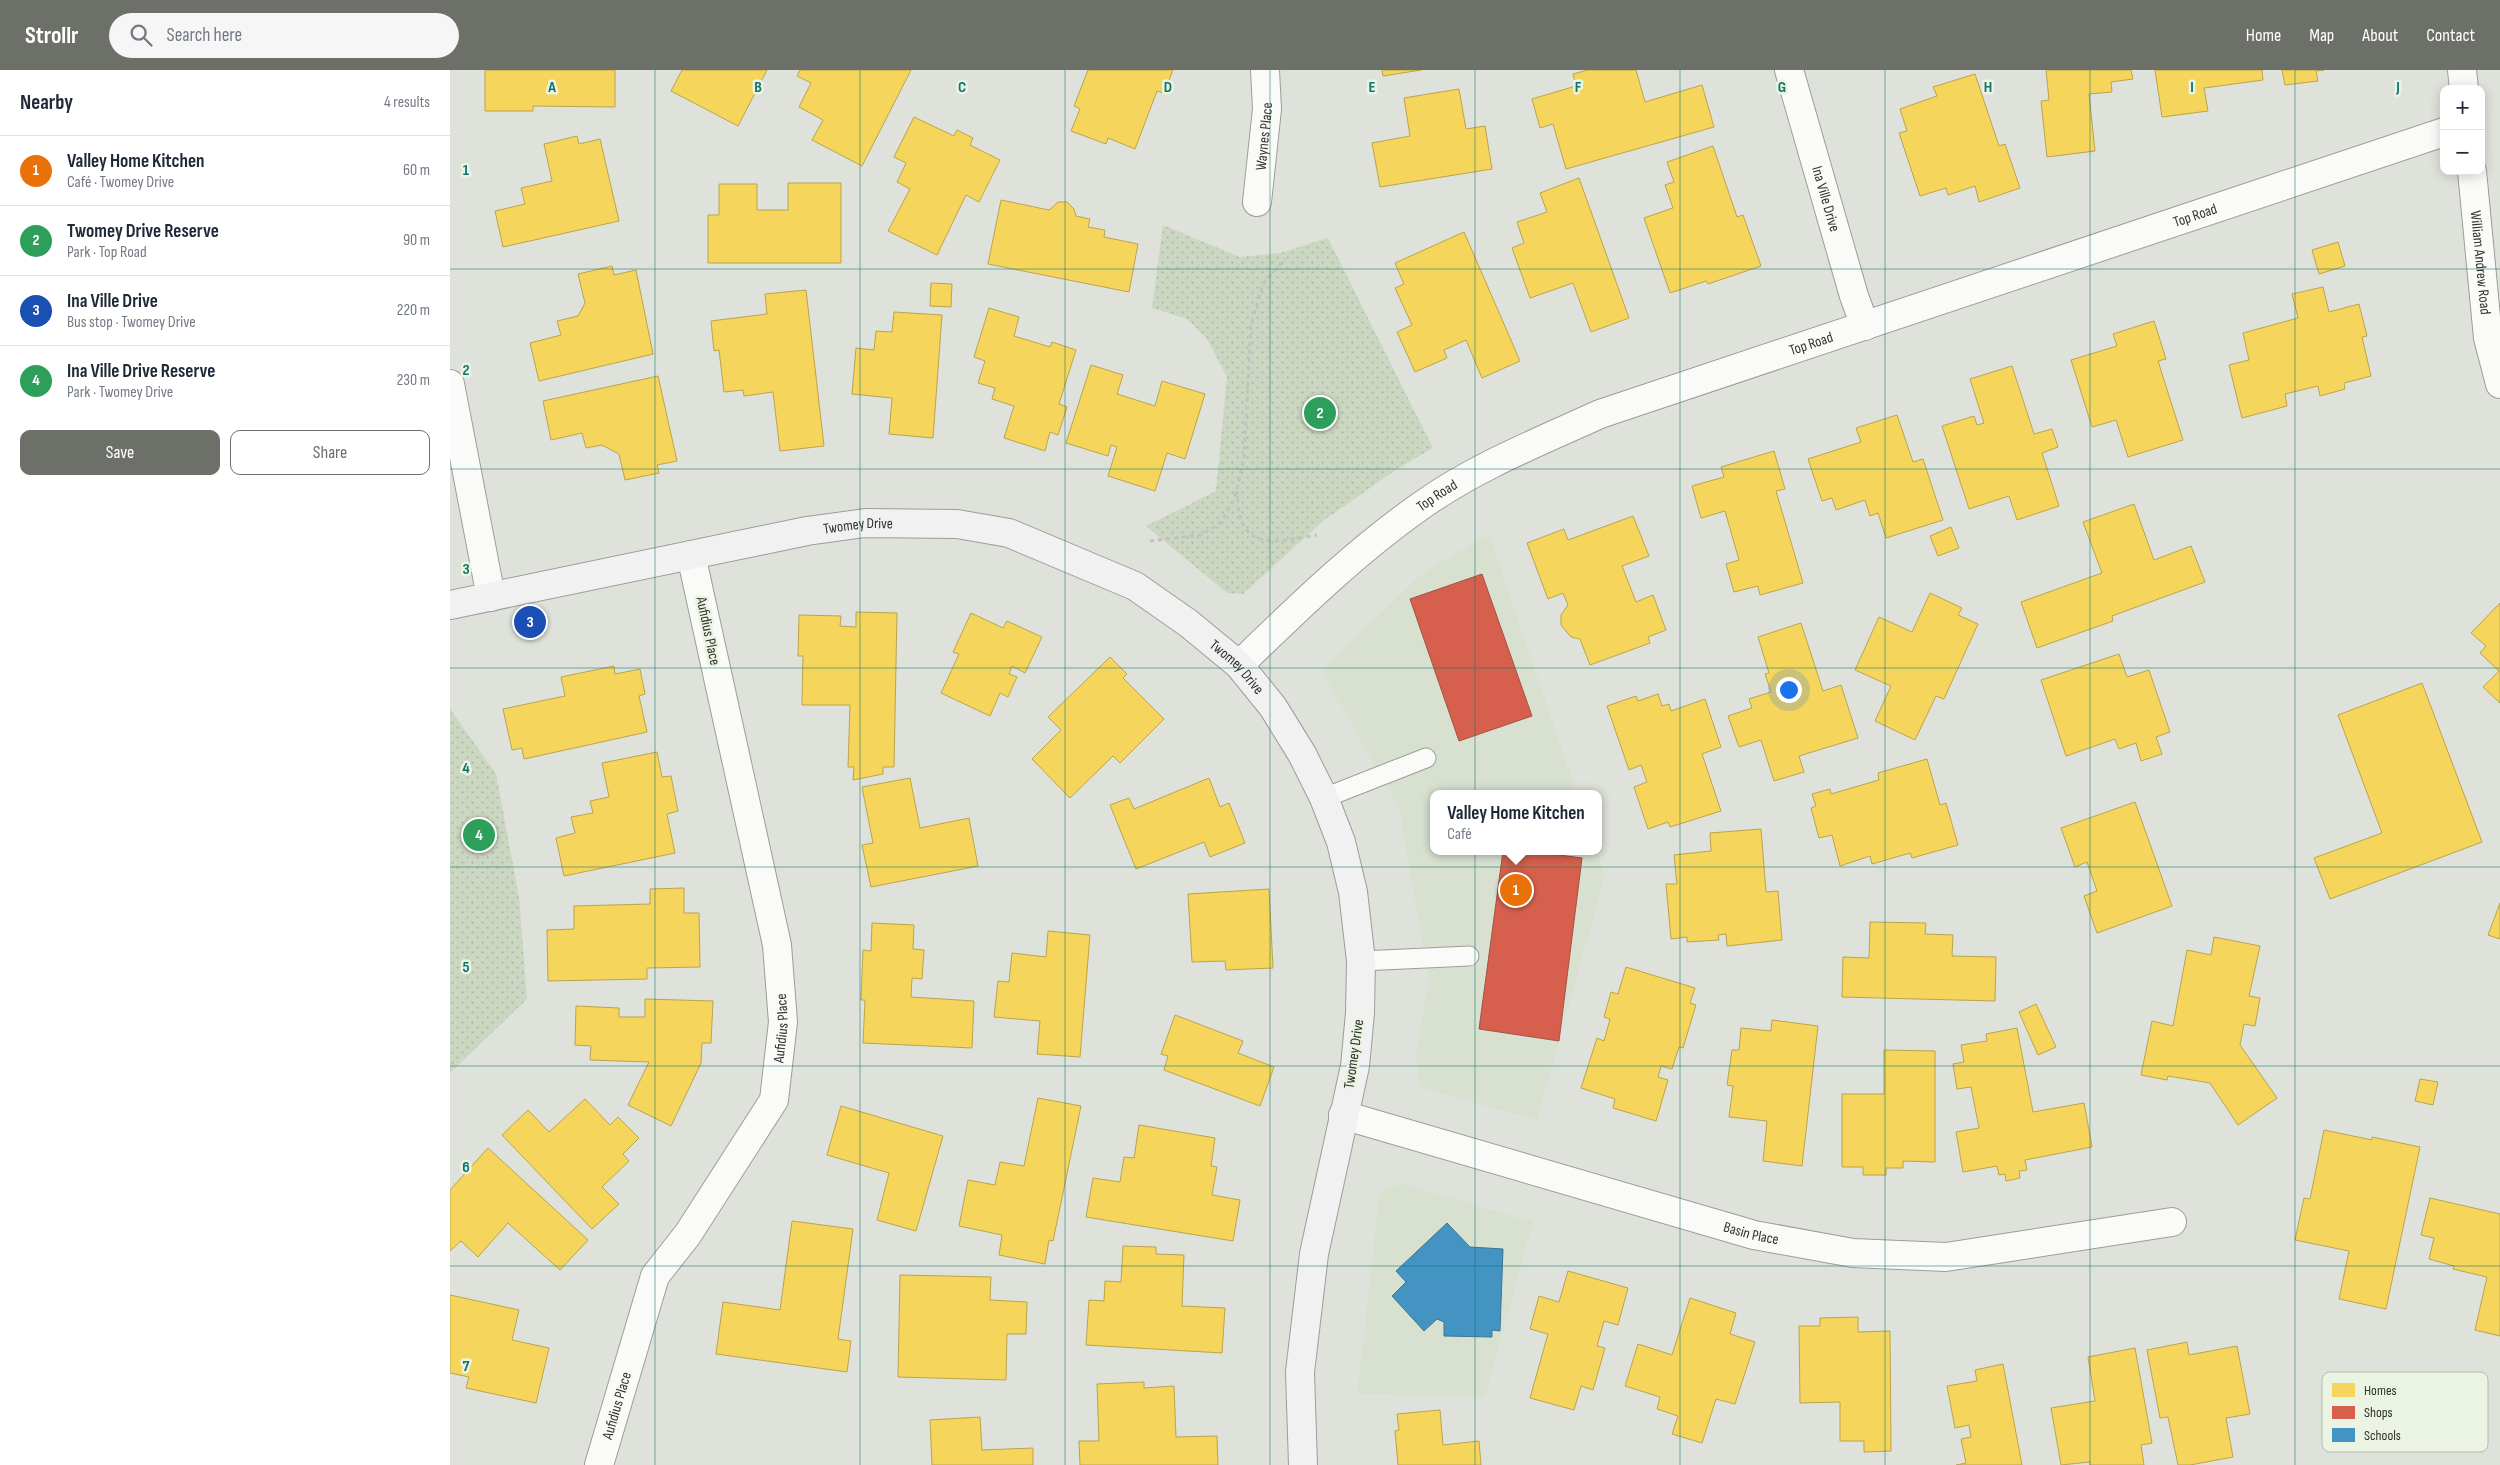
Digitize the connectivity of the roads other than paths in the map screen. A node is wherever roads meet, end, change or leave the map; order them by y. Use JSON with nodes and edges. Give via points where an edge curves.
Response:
{"nodes":[{"id":1,"x":1265,"y":70,"type":"edge"},
{"id":2,"x":1789,"y":70,"type":"edge"},
{"id":3,"x":2462,"y":70,"type":"edge"},
{"id":4,"x":2464,"y":85,"type":"edge"},
{"id":5,"x":2440,"y":133,"type":"edge"},
{"id":6,"x":2472,"y":175,"type":"edge"},
{"id":7,"x":1257,"y":202,"type":"dead end"},
{"id":8,"x":1865,"y":326,"type":"junction"},
{"id":9,"x":450,"y":384,"type":"edge"},
{"id":10,"x":2500,"y":384,"type":"edge"},
{"id":11,"x":691,"y":555,"type":"junction"},
{"id":12,"x":491,"y":597,"type":"junction"},
{"id":13,"x":450,"y":605,"type":"edge"},
{"id":14,"x":1239,"y":664,"type":"junction"},
{"id":15,"x":1426,"y":758,"type":"dead end"},
{"id":16,"x":1324,"y":798,"type":"junction"},
{"id":17,"x":1469,"y":956,"type":"dead end"},
{"id":18,"x":1360,"y":960,"type":"junction"},
{"id":19,"x":1344,"y":1115,"type":"junction"},
{"id":20,"x":2172,"y":1222,"type":"dead end"},
{"id":21,"x":599,"y":1465,"type":"edge"},
{"id":22,"x":1303,"y":1465,"type":"edge"}],
"edges":[{"from":1,"to":7,"type":"street","name":"Waynes Place","via":[[1268,109]]},
{"from":2,"to":8,"type":"street","name":"Ina Ville Drive"},
{"from":3,"to":4,"type":"street"},
{"from":5,"to":8,"type":"street","name":"Top Road"},
{"from":6,"to":10,"type":"street","name":"William Andrew Road","via":[[2488,338]]},
{"from":8,"to":14,"type":"street","name":"Top Road","via":[[1600,414],[1504,458],[1426,502],[1344,565]]},
{"from":9,"to":12,"type":"street"},
{"from":11,"to":12,"type":"street","name":"Twomey Drive"},
{"from":11,"to":14,"type":"street","name":"Twomey Drive","via":[[807,531],[865,523],[957,524],[1009,533],[1135,586]]},
{"from":11,"to":21,"type":"street","name":"Aufidius Place","via":[[777,945],[783,1022],[774,1100],[688,1234],[655,1276]]},
{"from":12,"to":13,"type":"street","name":"Twomey Drive"},
{"from":14,"to":16,"type":"street","name":"Twomey Drive","via":[[1273,706]]},
{"from":15,"to":16,"type":"lane"},
{"from":16,"to":18,"type":"street","name":"Twomey Drive","via":[[1341,842],[1353,892]]},
{"from":17,"to":18,"type":"lane"},
{"from":18,"to":19,"type":"street","name":"Twomey Drive","via":[[1355,1066]]},
{"from":19,"to":20,"type":"street","name":"Basin Place","via":[[1754,1235],[1853,1253],[1946,1256]]},
{"from":19,"to":22,"type":"street","name":"Twomey Drive","via":[[1314,1254],[1300,1372]]}]}
